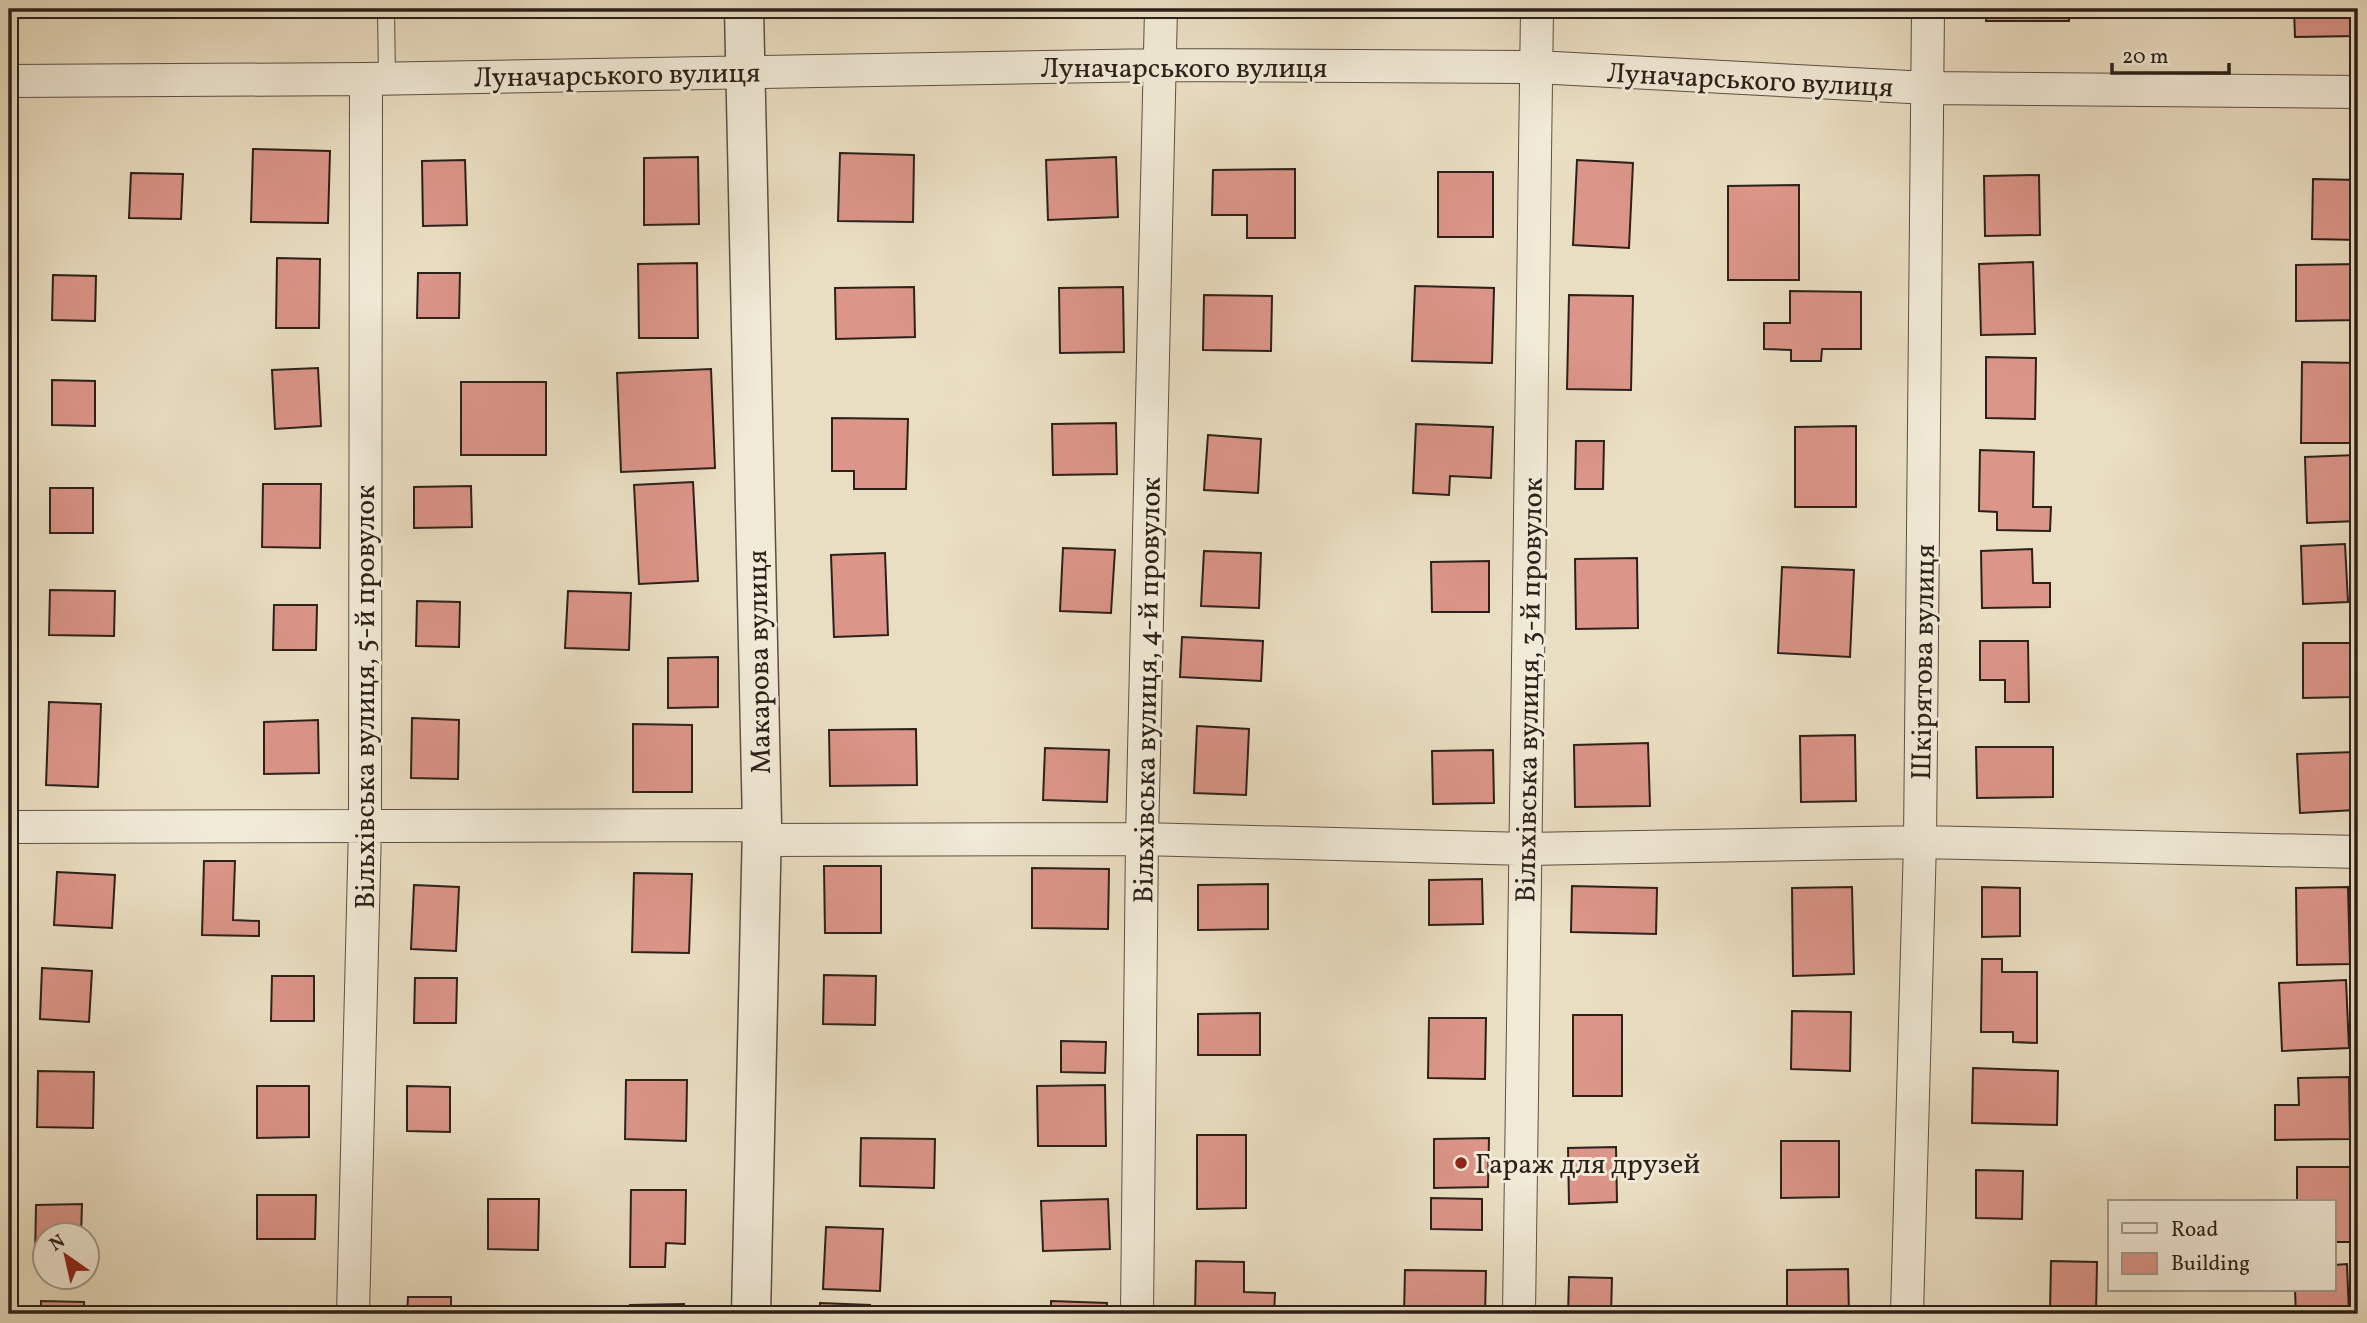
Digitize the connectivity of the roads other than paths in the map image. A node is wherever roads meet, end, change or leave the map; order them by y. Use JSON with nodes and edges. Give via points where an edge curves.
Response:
{"nodes":[{"id":1,"x":386,"y":9,"type":"edge"},
{"id":2,"x":744,"y":9,"type":"edge"},
{"id":3,"x":1161,"y":9,"type":"edge"},
{"id":4,"x":1537,"y":9,"type":"edge"},
{"id":5,"x":1928,"y":9,"type":"edge"},
{"id":6,"x":1160,"y":65,"type":"junction"},
{"id":7,"x":1536,"y":67,"type":"junction"},
{"id":8,"x":745,"y":71,"type":"junction"},
{"id":9,"x":376,"y":79,"type":"junction"},
{"id":10,"x":9,"y":81,"type":"edge"},
{"id":11,"x":1928,"y":88,"type":"junction"},
{"id":12,"x":2358,"y":92,"type":"edge"},
{"id":13,"x":9,"y":827,"type":"edge"},
{"id":14,"x":365,"y":827,"type":"junction"},
{"id":15,"x":762,"y":833,"type":"junction"},
{"id":16,"x":1143,"y":839,"type":"junction"},
{"id":17,"x":1920,"y":842,"type":"junction"},
{"id":18,"x":1526,"y":849,"type":"junction"},
{"id":19,"x":2358,"y":852,"type":"edge"},
{"id":20,"x":353,"y":1314,"type":"edge"},
{"id":21,"x":751,"y":1314,"type":"edge"},
{"id":22,"x":1137,"y":1314,"type":"edge"},
{"id":23,"x":1519,"y":1314,"type":"edge"},
{"id":24,"x":1907,"y":1314,"type":"edge"}],
"edges":[{"from":1,"to":9,"type":"lane"},
{"from":2,"to":8,"type":"street","name":"Макарова вулиця"},
{"from":3,"to":6,"type":"street","name":"Вільхівська вулиця, 4-й провулок"},
{"from":4,"to":7,"type":"street","name":"Вільхівська вулиця, 3-й провулок"},
{"from":5,"to":11,"type":"street","name":"Шкірятова вулиця"},
{"from":6,"to":7,"type":"street","name":"Луначарського вулиця"},
{"from":6,"to":8,"type":"street","name":"Луначарського вулиця"},
{"from":6,"to":16,"type":"street","name":"Вільхівська вулиця, 4-й провулок"},
{"from":7,"to":11,"type":"street","name":"Луначарського вулиця"},
{"from":7,"to":18,"type":"street","name":"Вільхівська вулиця, 3-й провулок"},
{"from":8,"to":9,"type":"street","name":"Луначарського вулиця"},
{"from":8,"to":15,"type":"street","name":"Макарова вулиця"},
{"from":9,"to":10,"type":"street","name":"Луначарського вулиця"},
{"from":9,"to":14,"type":"street","name":"Вільхівська вулиця, 5-й провулок"},
{"from":11,"to":12,"type":"street","name":"Луначарського вулиця"},
{"from":11,"to":17,"type":"street","name":"Шкірятова вулиця"},
{"from":13,"to":14,"type":"street"},
{"from":14,"to":15,"type":"street"},
{"from":14,"to":20,"type":"street","name":"Вільхівська вулиця, 5-й провулок"},
{"from":15,"to":16,"type":"street"},
{"from":15,"to":21,"type":"street","name":"Макарова вулиця"},
{"from":16,"to":18,"type":"street"},
{"from":16,"to":22,"type":"street","name":"Вільхівська вулиця, 4-й провулок"},
{"from":17,"to":18,"type":"street"},
{"from":17,"to":19,"type":"street"},
{"from":17,"to":24,"type":"street","name":"Шкірятова вулиця"},
{"from":18,"to":23,"type":"street","name":"Вільхівська вулиця, 3-й провулок"}]}
